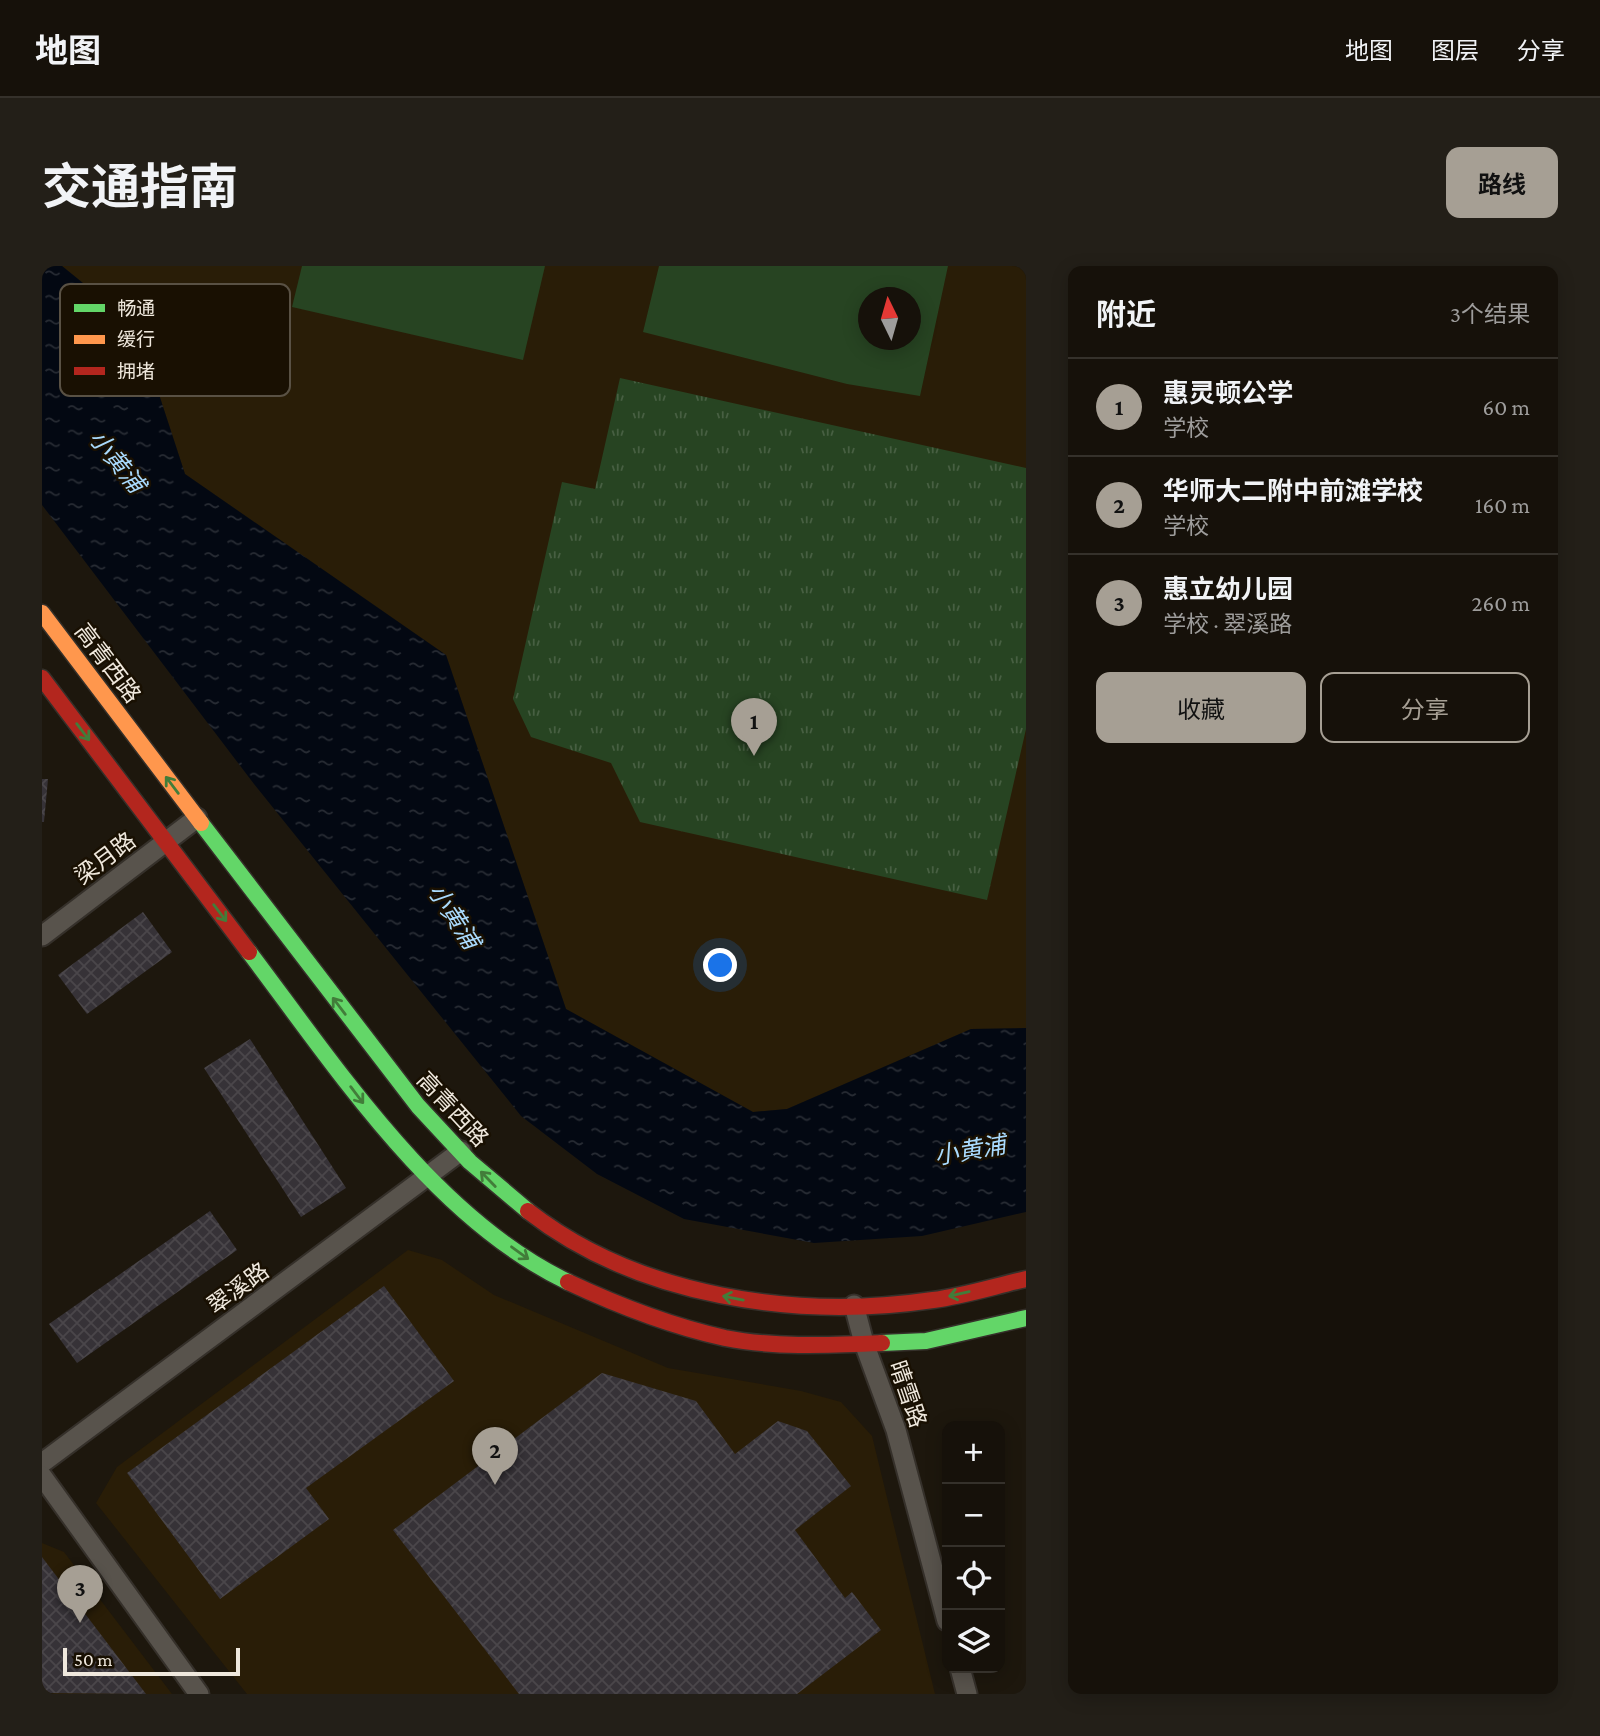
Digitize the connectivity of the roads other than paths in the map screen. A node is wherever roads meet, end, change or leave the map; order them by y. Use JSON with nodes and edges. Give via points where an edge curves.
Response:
{"nodes":[{"id":1,"x":42,"y":613,"type":"edge"},
{"id":2,"x":42,"y":678,"type":"edge"},
{"id":3,"x":197,"y":818,"type":"junction"},
{"id":4,"x":166,"y":842,"type":"junction"},
{"id":5,"x":42,"y":936,"type":"edge"},
{"id":6,"x":461,"y":1151,"type":"junction"},
{"id":7,"x":430,"y":1175,"type":"junction"},
{"id":8,"x":1026,"y":1279,"type":"edge"},
{"id":9,"x":854,"y":1305,"type":"junction"},
{"id":10,"x":1026,"y":1318,"type":"edge"},
{"id":11,"x":864,"y":1343,"type":"junction"},
{"id":12,"x":42,"y":1463,"type":"edge"},
{"id":13,"x":42,"y":1476,"type":"edge"},
{"id":14,"x":944,"y":1610,"type":"edge"},
{"id":15,"x":961,"y":1673,"type":"edge"},
{"id":16,"x":198,"y":1694,"type":"edge"},
{"id":17,"x":967,"y":1694,"type":"edge"}],
"edges":[{"from":3,"to":1,"type":"street","name":"高青西路","one_way":true},
{"from":2,"to":4,"type":"street","one_way":true},
{"from":3,"to":4,"type":"street","name":"梁月路"},
{"from":6,"to":3,"type":"street","name":"高青西路","one_way":true,"via":[[406,1095]]},
{"from":4,"to":5,"type":"street","name":"梁月路"},
{"from":4,"to":7,"type":"street","one_way":true,"via":[[376,1120]]},
{"from":6,"to":7,"type":"street","name":"翠溪路"},
{"from":9,"to":6,"type":"street","name":"高青西路","one_way":true,"via":[[817,1307],[734,1300],[640,1273],[565,1236],[498,1189]]},
{"from":7,"to":11,"type":"street","one_way":true,"via":[[473,1219],[544,1270],[626,1309],[727,1338],[816,1346]]},
{"from":7,"to":12,"type":"street","name":"翠溪路"},
{"from":8,"to":9,"type":"street","name":"高青西路","one_way":true,"via":[[920,1302]]},
{"from":9,"to":11,"type":"street","name":"晴雪路"},
{"from":10,"to":11,"type":"street","via":[[926,1341]]},
{"from":11,"to":14,"type":"street","name":"晴雪路","via":[[896,1430]]},
{"from":13,"to":16,"type":"street"},
{"from":15,"to":17,"type":"street"}]}
